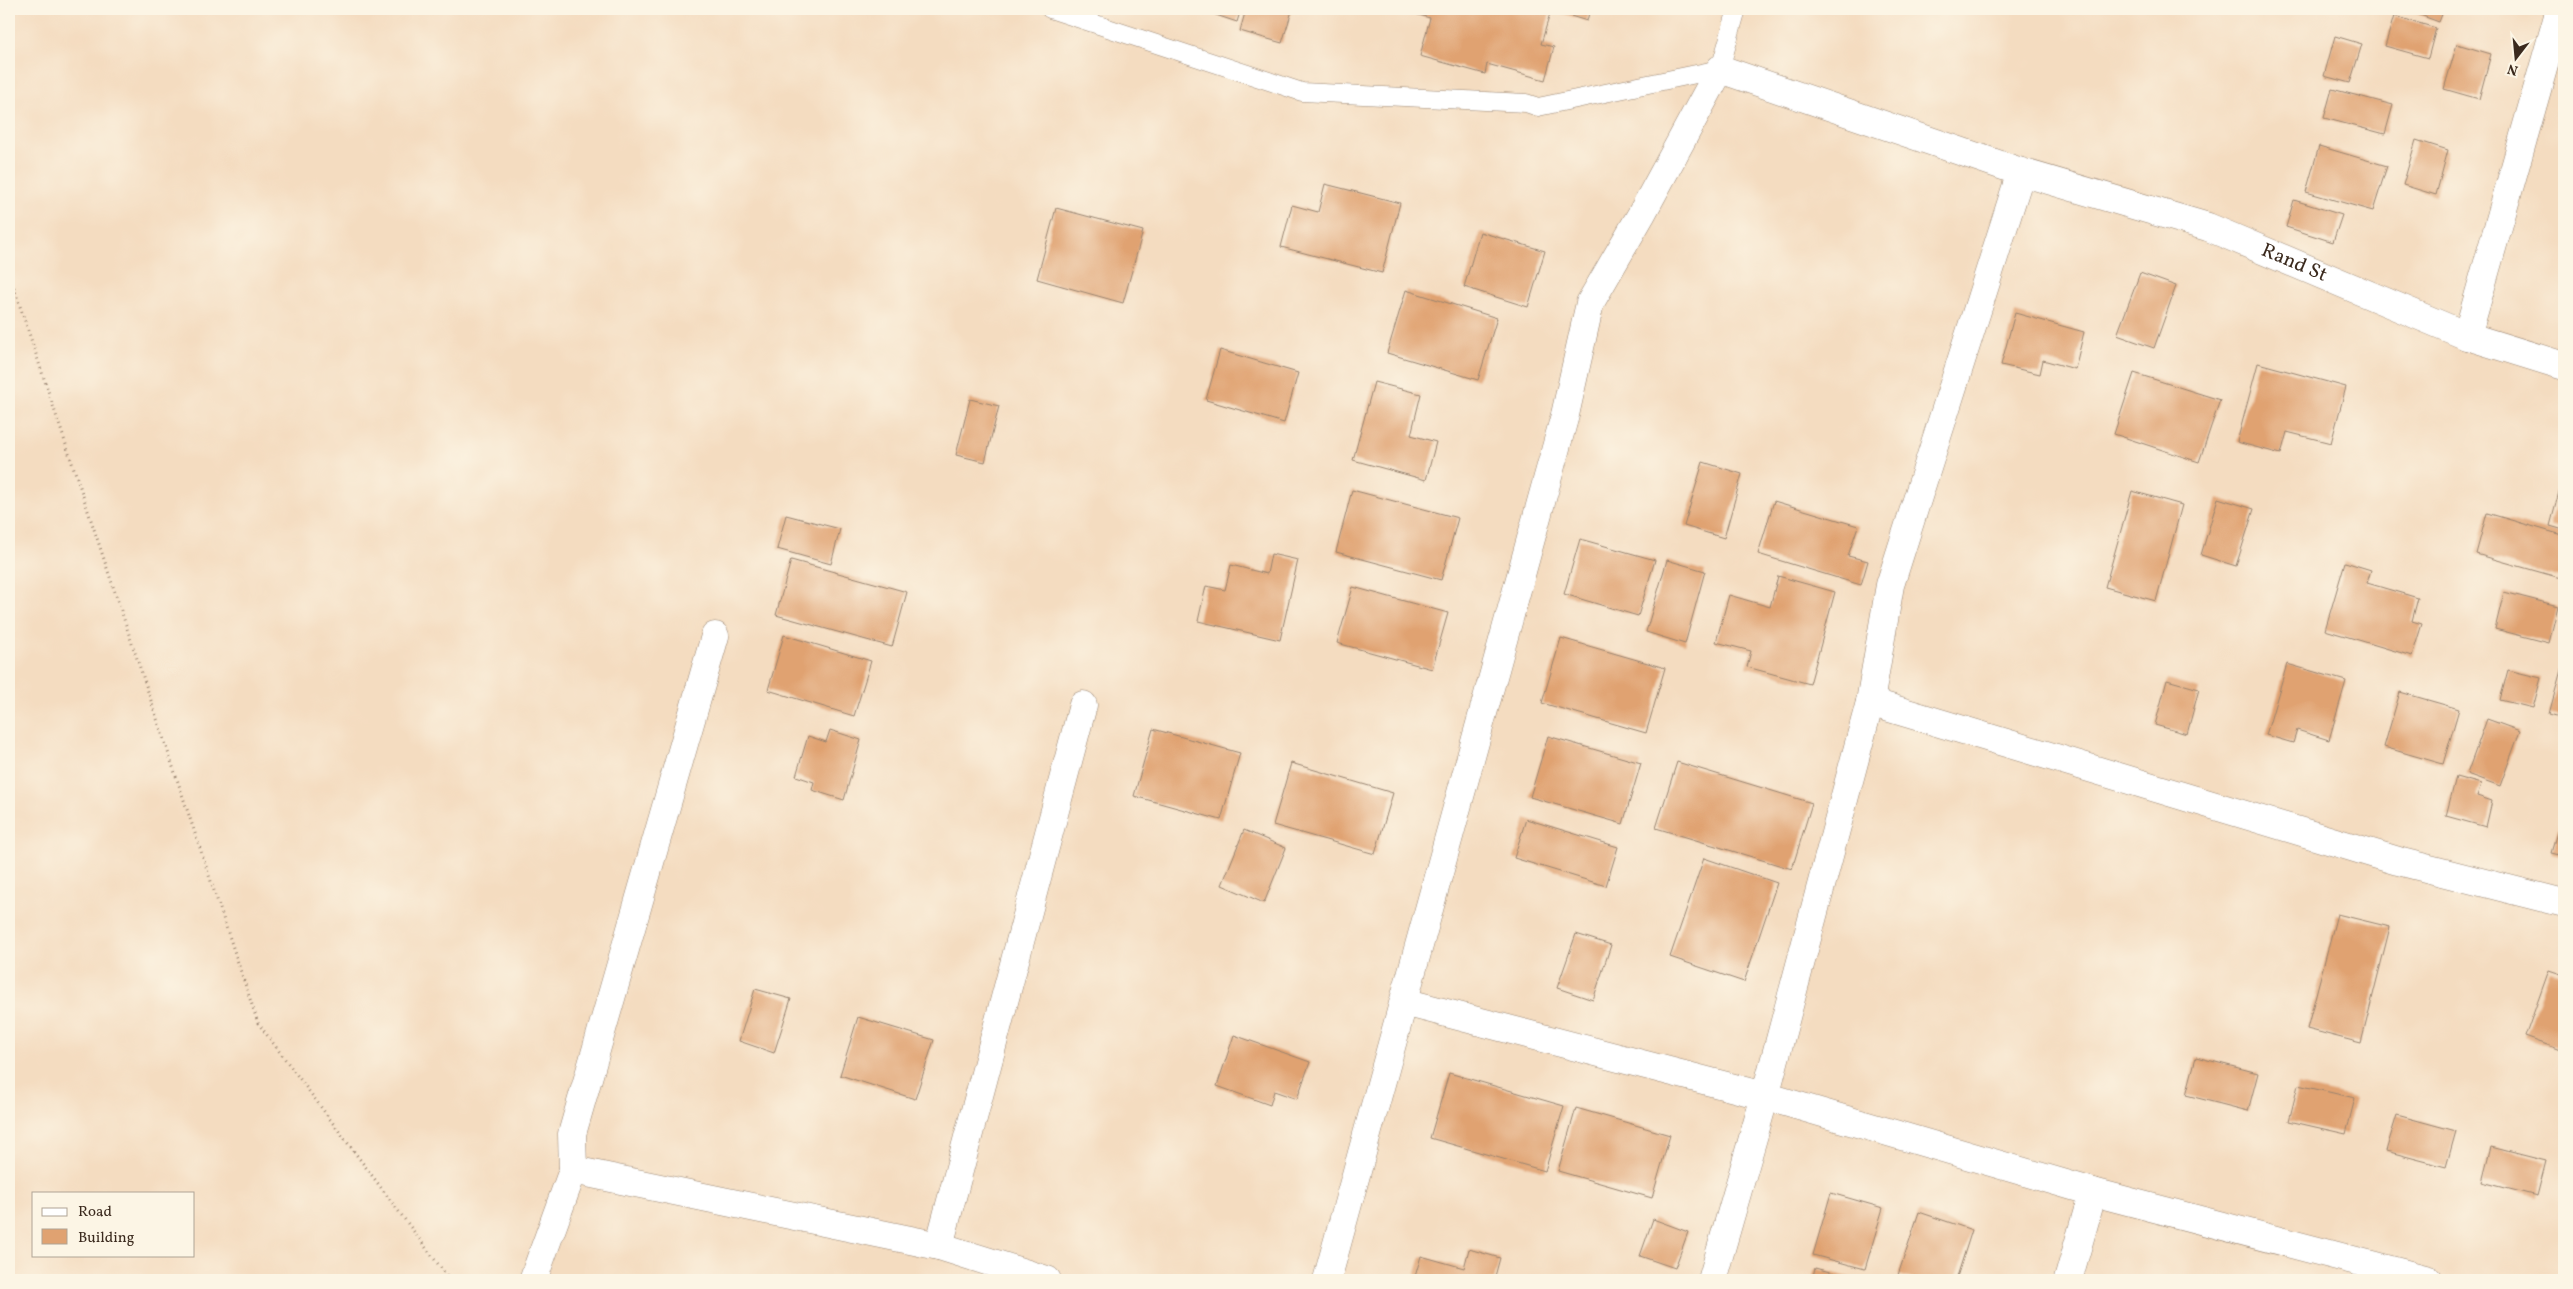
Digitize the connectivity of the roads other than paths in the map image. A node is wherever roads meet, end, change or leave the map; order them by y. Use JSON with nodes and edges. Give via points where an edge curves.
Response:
{"nodes":[{"id":1,"x":1050,"y":9,"type":"edge"},
{"id":2,"x":1737,"y":9,"type":"edge"},
{"id":3,"x":2560,"y":9,"type":"edge"},
{"id":4,"x":1720,"y":69,"type":"junction"},
{"id":5,"x":2021,"y":172,"type":"junction"},
{"id":6,"x":2467,"y":336,"type":"junction"},
{"id":7,"x":2564,"y":366,"type":"edge"},
{"id":8,"x":715,"y":636,"type":"dead end"},
{"id":9,"x":1870,"y":702,"type":"junction"},
{"id":10,"x":1083,"y":705,"type":"dead end"},
{"id":11,"x":2564,"y":903,"type":"edge"},
{"id":12,"x":1404,"y":1002,"type":"junction"},
{"id":13,"x":1765,"y":1096,"type":"junction"},
{"id":14,"x":573,"y":1170,"type":"junction"},
{"id":15,"x":2093,"y":1192,"type":"junction"},
{"id":16,"x":939,"y":1246,"type":"junction"},
{"id":17,"x":533,"y":1280,"type":"edge"},
{"id":18,"x":1047,"y":1280,"type":"edge"},
{"id":19,"x":1327,"y":1280,"type":"edge"},
{"id":20,"x":1712,"y":1280,"type":"edge"},
{"id":21,"x":2068,"y":1280,"type":"edge"},
{"id":22,"x":2427,"y":1280,"type":"edge"}],
"edges":[{"from":1,"to":4,"type":"lane","via":[[1302,92],[1526,103],[1538,107]]},
{"from":2,"to":4,"type":"lane"},
{"from":3,"to":6,"type":"street"},
{"from":4,"to":5,"type":"street","name":"Rand St"},
{"from":4,"to":12,"type":"street","via":[[1590,303],[1565,415]]},
{"from":5,"to":6,"type":"street","name":"Rand St","via":[[2208,226]]},
{"from":5,"to":9,"type":"street","via":[[1890,585]]},
{"from":6,"to":7,"type":"street","name":"Rand St"},
{"from":8,"to":14,"type":"street","via":[[572,1134]]},
{"from":9,"to":11,"type":"street","via":[[2398,861]]},
{"from":9,"to":13,"type":"street"},
{"from":10,"to":16,"type":"street"},
{"from":12,"to":13,"type":"street"},
{"from":12,"to":19,"type":"street"},
{"from":13,"to":15,"type":"street"},
{"from":13,"to":20,"type":"street"},
{"from":14,"to":16,"type":"street"},
{"from":14,"to":17,"type":"street"},
{"from":15,"to":21,"type":"street"},
{"from":15,"to":22,"type":"street"},
{"from":16,"to":18,"type":"street"}]}
